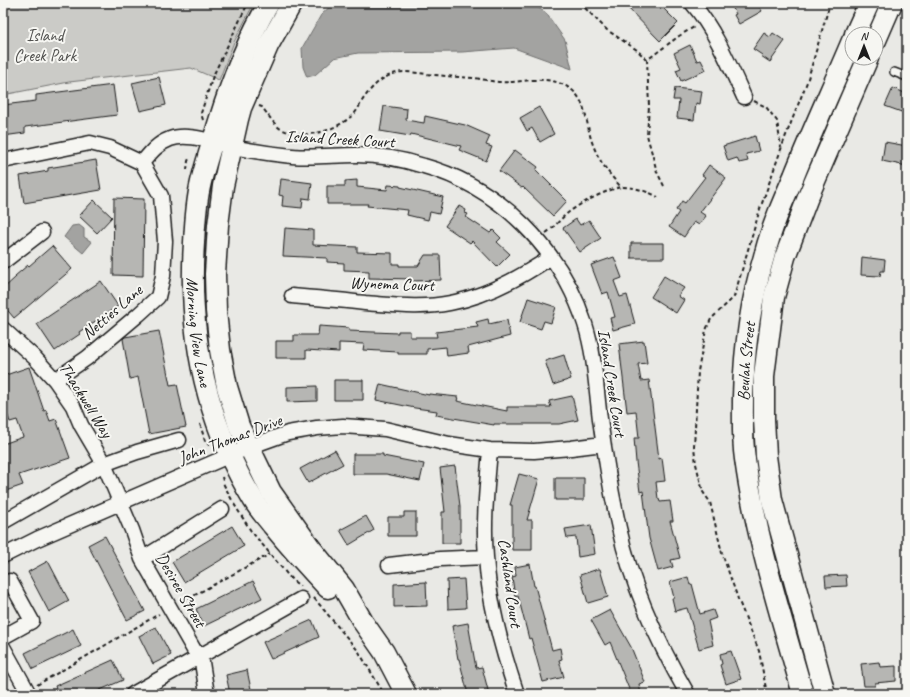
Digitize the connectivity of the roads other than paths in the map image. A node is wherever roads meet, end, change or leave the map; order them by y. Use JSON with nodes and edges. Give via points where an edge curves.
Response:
{"nodes":[{"id":1,"x":269,"y":3,"type":"edge"},
{"id":2,"x":292,"y":3,"type":"edge"},
{"id":3,"x":692,"y":3,"type":"edge"},
{"id":4,"x":868,"y":3,"type":"edge"},
{"id":5,"x":892,"y":3,"type":"edge"},
{"id":6,"x":858,"y":26,"type":"edge"},
{"id":7,"x":882,"y":26,"type":"edge"},
{"id":8,"x":844,"y":60,"type":"edge"},
{"id":9,"x":865,"y":66,"type":"edge"},
{"id":10,"x":894,"y":72,"type":"dead end"},
{"id":11,"x":907,"y":77,"type":"edge"},
{"id":12,"x":744,"y":96,"type":"road end"},
{"id":13,"x":212,"y":142,"type":"junction"},
{"id":14,"x":232,"y":147,"type":"junction"},
{"id":15,"x":3,"y":161,"type":"edge"},
{"id":16,"x":142,"y":162,"type":"junction"},
{"id":17,"x":42,"y":232,"type":"dead end"},
{"id":18,"x":551,"y":256,"type":"junction"},
{"id":19,"x":3,"y":262,"type":"edge"},
{"id":20,"x":292,"y":296,"type":"dead end"},
{"id":21,"x":3,"y":329,"type":"edge"},
{"id":22,"x":55,"y":380,"type":"junction"},
{"id":23,"x":179,"y":440,"type":"dead end"},
{"id":24,"x":604,"y":444,"type":"junction"},
{"id":25,"x":249,"y":447,"type":"junction"},
{"id":26,"x":490,"y":450,"type":"junction"},
{"id":27,"x":229,"y":456,"type":"junction"},
{"id":28,"x":104,"y":464,"type":"junction"},
{"id":29,"x":120,"y":504,"type":"junction"},
{"id":30,"x":222,"y":509,"type":"dead end"},
{"id":31,"x":3,"y":522,"type":"edge"},
{"id":32,"x":3,"y":556,"type":"edge"},
{"id":33,"x":486,"y":557,"type":"junction"},
{"id":34,"x":142,"y":559,"type":"junction"},
{"id":35,"x":389,"y":565,"type":"dead end"},
{"id":36,"x":10,"y":581,"type":"dead end"},
{"id":37,"x":302,"y":599,"type":"dead end"},
{"id":38,"x":363,"y":622,"type":"junction"},
{"id":39,"x":3,"y":637,"type":"edge"},
{"id":40,"x":3,"y":647,"type":"edge"},
{"id":41,"x":201,"y":656,"type":"junction"},
{"id":42,"x":33,"y":690,"type":"edge"},
{"id":43,"x":687,"y":693,"type":"edge"},
{"id":44,"x":134,"y":694,"type":"edge"},
{"id":45,"x":207,"y":694,"type":"edge"},
{"id":46,"x":406,"y":694,"type":"edge"},
{"id":47,"x":517,"y":694,"type":"edge"},
{"id":48,"x":803,"y":694,"type":"edge"},
{"id":49,"x":825,"y":694,"type":"edge"}],
"edges":[{"from":1,"to":13,"type":"street","name":"Morning View Lane","via":[[242,57]]},
{"from":2,"to":14,"type":"street","name":"Morning View Lane","via":[[254,77],[238,119]]},
{"from":3,"to":12,"type":"street","via":[[721,48]]},
{"from":4,"to":6,"type":"street"},
{"from":5,"to":7,"type":"street"},
{"from":8,"to":48,"type":"street","name":"Beulah Street","via":[[783,201],[764,253],[747,333],[743,372],[742,419],[752,503]]},
{"from":9,"to":49,"type":"street","name":"Beulah Street","via":[[805,203],[785,257],[774,297],[764,376],[766,456],[772,500]]},
{"from":10,"to":11,"type":"lane"},
{"from":13,"to":14,"type":"street","name":"Island Creek Court"},
{"from":13,"to":16,"type":"street","via":[[196,137],[172,138],[154,148]]},
{"from":13,"to":27,"type":"street","name":"Morning View Lane","via":[[201,183],[195,222],[193,308],[205,385]]},
{"from":14,"to":18,"type":"street","name":"Island Creek Court","via":[[301,157],[375,156],[426,166],[462,180],[512,213]]},
{"from":14,"to":25,"type":"street","name":"Morning View Lane","via":[[218,225],[216,311],[227,388]]},
{"from":15,"to":16,"type":"street","via":[[90,143],[110,148]]},
{"from":16,"to":22,"type":"street","name":"Netties Lane","via":[[161,196],[165,241],[163,276],[158,297],[87,358]]},
{"from":17,"to":19,"type":"street"},
{"from":18,"to":20,"type":"street","name":"Wynema Court","via":[[502,287],[450,303],[399,306]]},
{"from":18,"to":24,"type":"street","name":"Island Creek Court","via":[[571,290],[585,324],[592,354]]},
{"from":21,"to":22,"type":"street","name":"Thackwell Way"},
{"from":22,"to":28,"type":"street","name":"Thackwell Way","via":[[73,406]]},
{"from":23,"to":28,"type":"street"},
{"from":24,"to":26,"type":"street","name":"John Thomas Drive","via":[[534,451]]},
{"from":24,"to":43,"type":"street","name":"Island Creek Court","via":[[619,529],[631,575],[644,610]]},
{"from":25,"to":26,"type":"street","name":"John Thomas Drive","via":[[288,434],[343,426],[385,429],[449,444]]},
{"from":25,"to":27,"type":"street","name":"John Thomas Drive"},
{"from":25,"to":38,"type":"street","name":"Morning View Lane","via":[[271,492],[344,589]]},
{"from":26,"to":33,"type":"street","name":"Cashland Court","via":[[485,500]]},
{"from":27,"to":29,"type":"street","name":"John Thomas Drive"},
{"from":27,"to":38,"type":"street","name":"Morning View Lane","via":[[254,502],[297,556]]},
{"from":28,"to":29,"type":"street","name":"Thackwell Way"},
{"from":28,"to":31,"type":"street"},
{"from":29,"to":32,"type":"street","name":"John Thomas Drive"},
{"from":29,"to":34,"type":"street","name":"Desiree Street"},
{"from":30,"to":34,"type":"street"},
{"from":33,"to":35,"type":"street"},
{"from":33,"to":47,"type":"street","name":"Cashland Court","via":[[501,646]]},
{"from":34,"to":41,"type":"street","name":"Desiree Street","via":[[194,650]]},
{"from":36,"to":39,"type":"street","via":[[32,621]]},
{"from":37,"to":41,"type":"street"},
{"from":38,"to":46,"type":"street","name":"Morning View Lane","via":[[384,652]]},
{"from":40,"to":42,"type":"street"},
{"from":41,"to":44,"type":"street"},
{"from":41,"to":45,"type":"street","name":"Desiree Street"}]}
